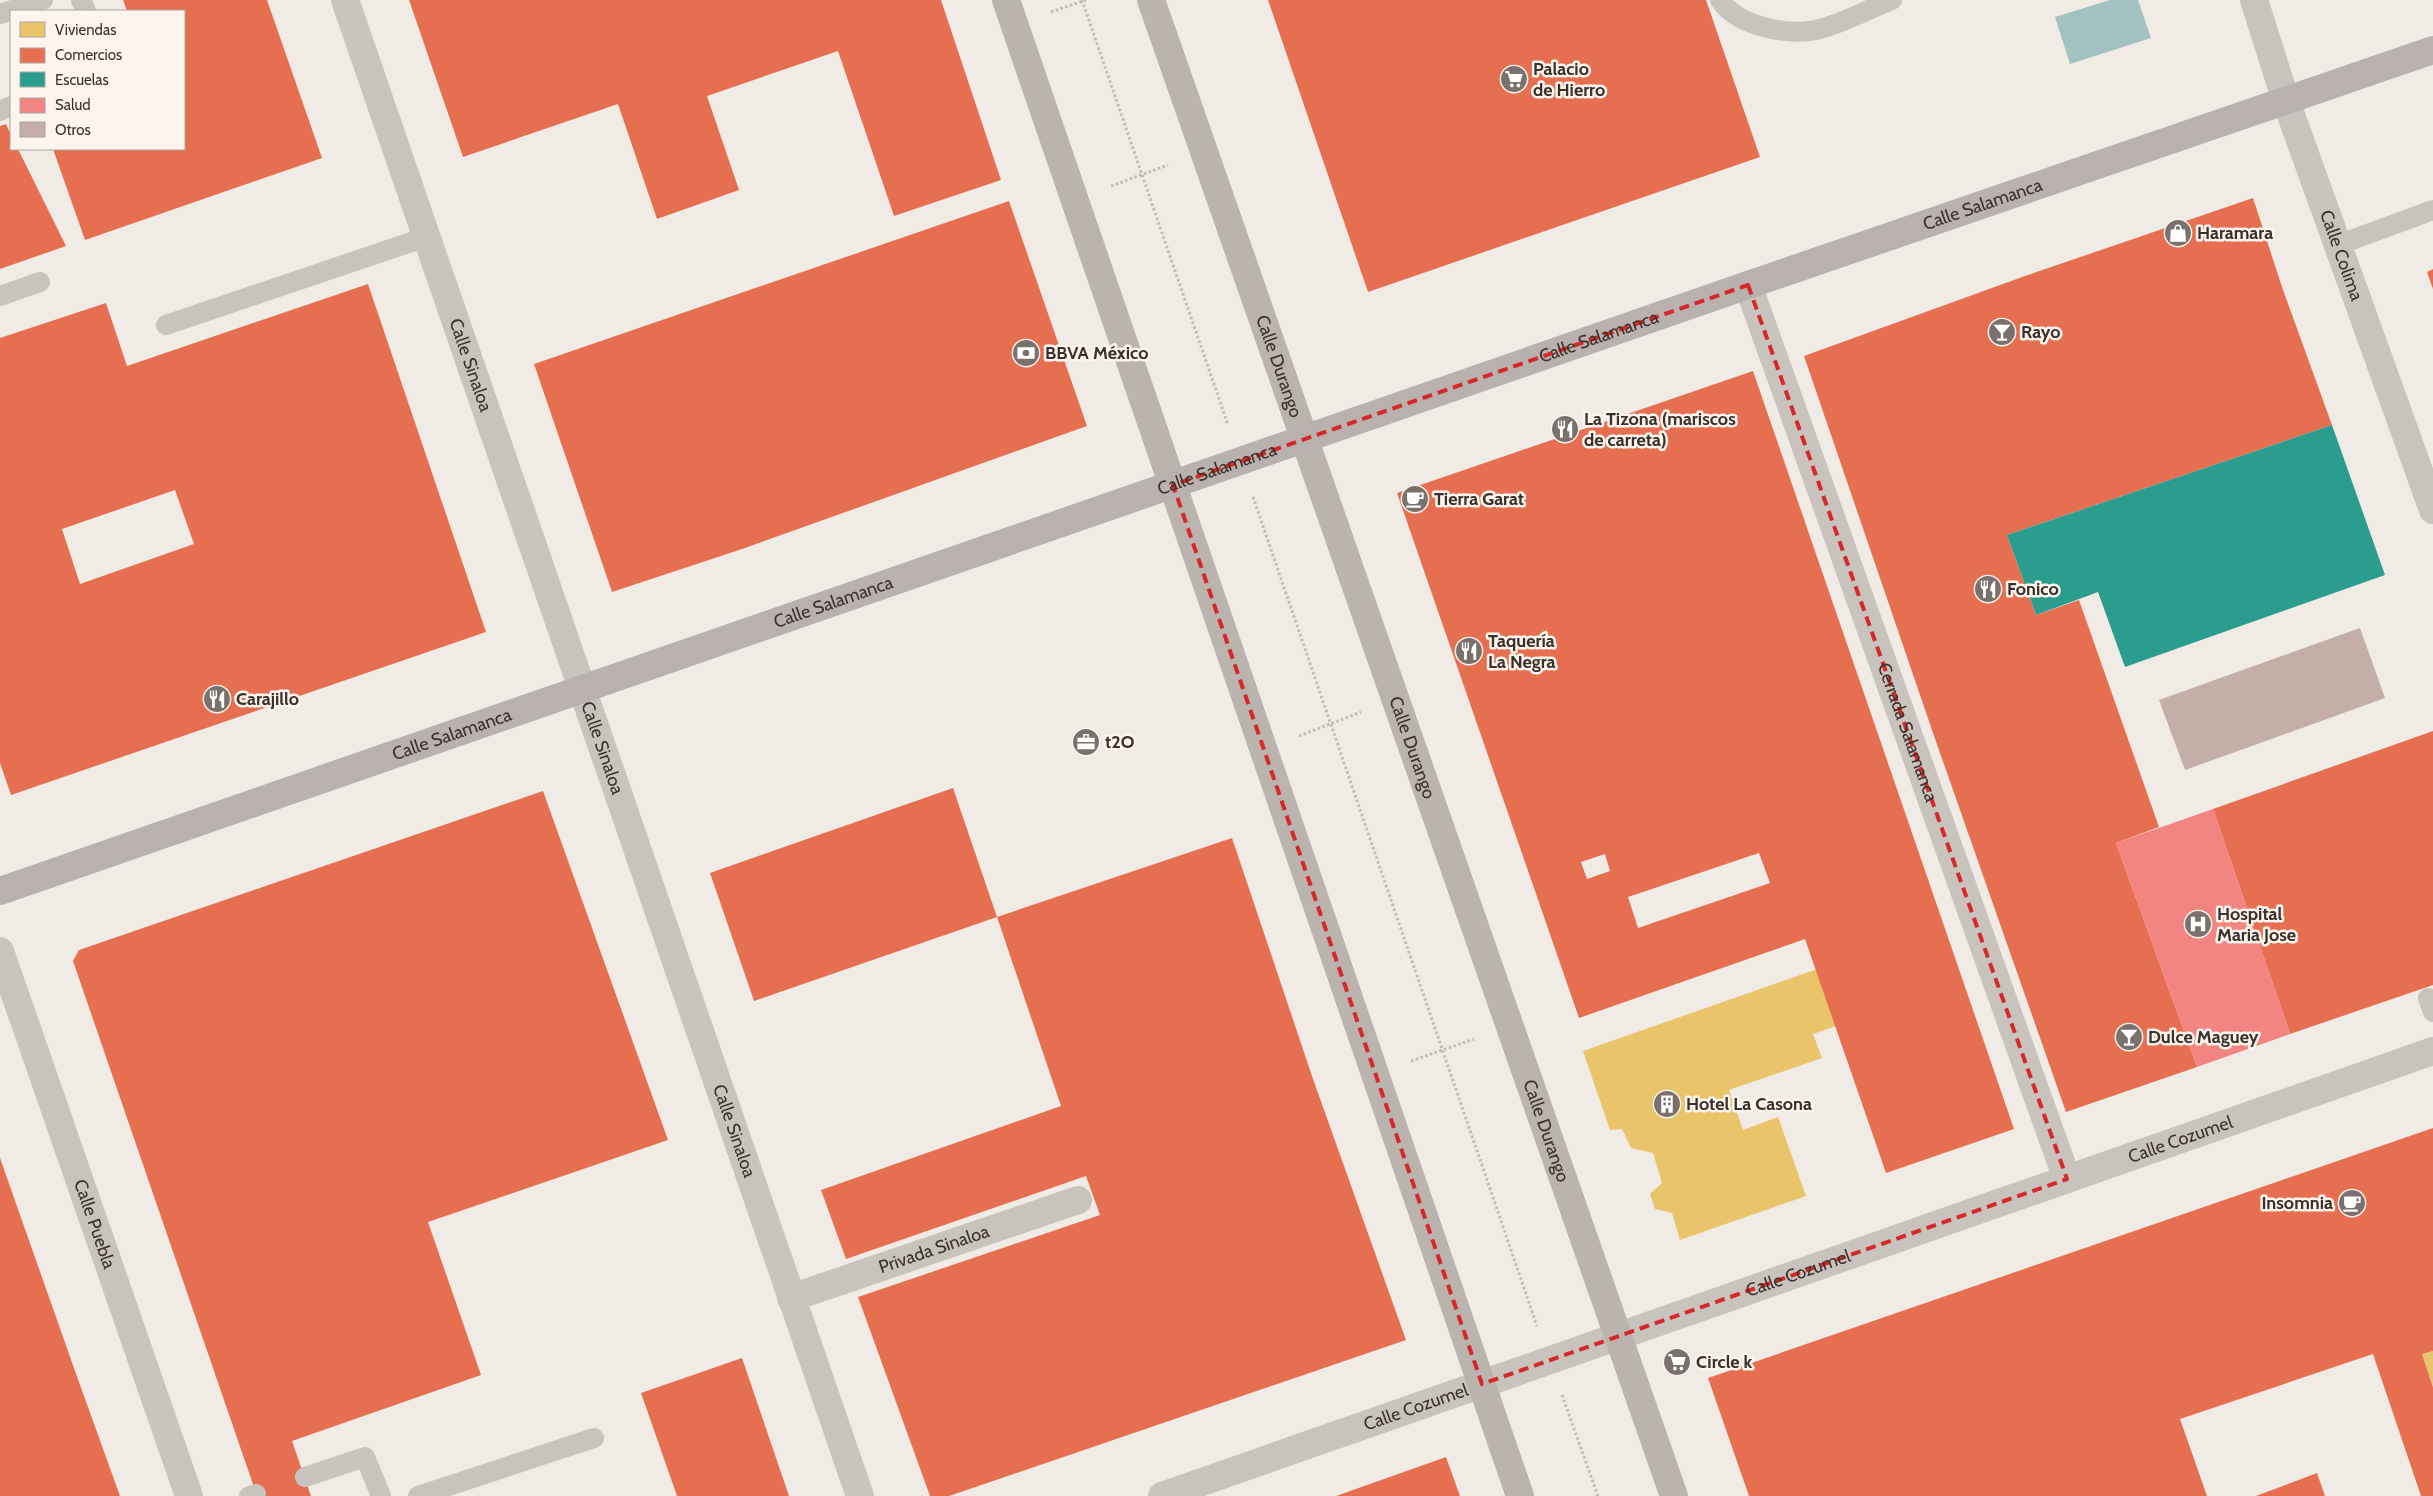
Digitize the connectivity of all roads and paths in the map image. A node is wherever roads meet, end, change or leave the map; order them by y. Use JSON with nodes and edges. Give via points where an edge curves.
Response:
{"nodes":[{"id":1,"x":43,"y":0,"type":"edge"},
{"id":2,"x":345,"y":0,"type":"edge"},
{"id":3,"x":1006,"y":0,"type":"edge"},
{"id":4,"x":1082,"y":0,"type":"edge"},
{"id":5,"x":1151,"y":0,"type":"edge"},
{"id":6,"x":1720,"y":0,"type":"edge"},
{"id":7,"x":1892,"y":0,"type":"edge"},
{"id":8,"x":2254,"y":0,"type":"edge"},
{"id":9,"x":12,"y":10,"type":"edge"},
{"id":10,"x":2433,"y":50,"type":"edge"},
{"id":11,"x":2286,"y":101,"type":"junction"},
{"id":12,"x":1205,"y":152,"type":"junction"},
{"id":13,"x":1142,"y":175,"type":"junction"},
{"id":14,"x":1075,"y":199,"type":"junction"},
{"id":15,"x":2433,"y":210,"type":"edge"},
{"id":16,"x":426,"y":237,"type":"junction"},
{"id":17,"x":2338,"y":245,"type":"junction"},
{"id":18,"x":40,"y":282,"type":"dead end"},
{"id":19,"x":1748,"y":285,"type":"junction"},
{"id":20,"x":0,"y":296,"type":"edge"},
{"id":21,"x":166,"y":325,"type":"dead end"},
{"id":22,"x":1304,"y":439,"type":"junction"},
{"id":23,"x":1240,"y":460,"type":"junction"},
{"id":24,"x":1173,"y":485,"type":"junction"},
{"id":25,"x":2433,"y":510,"type":"edge"},
{"id":26,"x":582,"y":689,"type":"junction"},
{"id":27,"x":1396,"y":699,"type":"junction"},
{"id":28,"x":1330,"y":724,"type":"junction"},
{"id":29,"x":1264,"y":749,"type":"junction"},
{"id":30,"x":0,"y":891,"type":"edge"},
{"id":31,"x":0,"y":951,"type":"edge"},
{"id":32,"x":1510,"y":1027,"type":"junction"},
{"id":33,"x":1442,"y":1049,"type":"junction"},
{"id":34,"x":2433,"y":1051,"type":"edge"},
{"id":35,"x":1375,"y":1074,"type":"junction"},
{"id":36,"x":2067,"y":1179,"type":"junction"},
{"id":37,"x":1078,"y":1200,"type":"dead end"},
{"id":38,"x":791,"y":1298,"type":"junction"},
{"id":39,"x":1618,"y":1336,"type":"junction"},
{"id":40,"x":1549,"y":1360,"type":"junction"},
{"id":41,"x":1482,"y":1384,"type":"junction"},
{"id":42,"x":594,"y":1438,"type":"dead end"},
{"id":43,"x":305,"y":1477,"type":"dead end"},
{"id":44,"x":189,"y":1496,"type":"edge"},
{"id":45,"x":381,"y":1496,"type":"edge"},
{"id":46,"x":418,"y":1496,"type":"edge"},
{"id":47,"x":860,"y":1496,"type":"edge"},
{"id":48,"x":1162,"y":1496,"type":"edge"},
{"id":49,"x":1520,"y":1496,"type":"edge"},
{"id":50,"x":1598,"y":1496,"type":"edge"},
{"id":51,"x":1674,"y":1496,"type":"edge"}],
"edges":[{"from":1,"to":9,"type":"lane"},
{"from":2,"to":16,"type":"street","name":"Calle Sinaloa"},
{"from":3,"to":14,"type":"main road"},
{"from":4,"to":13,"type":"path"},
{"from":5,"to":12,"type":"main road","name":"Calle Durango"},
{"from":6,"to":7,"type":"lane","via":[[1727,11],[1754,25],[1783,31],[1821,29]]},
{"from":8,"to":11,"type":"street","name":"Calle Colima"},
{"from":10,"to":11,"type":"main road","name":"Calle Salamanca"},
{"from":11,"to":17,"type":"street","name":"Calle Colima"},
{"from":11,"to":19,"type":"main road","name":"Calle Salamanca"},
{"from":12,"to":13,"type":"path"},
{"from":12,"to":22,"type":"main road","name":"Calle Durango"},
{"from":13,"to":14,"type":"path"},
{"from":13,"to":23,"type":"path"},
{"from":14,"to":24,"type":"main road"},
{"from":15,"to":17,"type":"lane"},
{"from":16,"to":21,"type":"lane"},
{"from":16,"to":26,"type":"street","name":"Calle Sinaloa"},
{"from":17,"to":25,"type":"street","name":"Calle Colima"},
{"from":18,"to":20,"type":"lane"},
{"from":19,"to":22,"type":"main road","name":"Calle Salamanca"},
{"from":19,"to":36,"type":"street","name":"Cerrada Salamanca"},
{"from":22,"to":23,"type":"main road","name":"Calle Salamanca"},
{"from":22,"to":27,"type":"main road","name":"Calle Durango"},
{"from":23,"to":24,"type":"main road","name":"Calle Salamanca"},
{"from":23,"to":28,"type":"path"},
{"from":24,"to":26,"type":"main road","name":"Calle Salamanca"},
{"from":24,"to":29,"type":"main road"},
{"from":26,"to":30,"type":"main road","name":"Calle Salamanca"},
{"from":26,"to":38,"type":"street","name":"Calle Sinaloa"},
{"from":27,"to":28,"type":"path"},
{"from":27,"to":32,"type":"main road","name":"Calle Durango"},
{"from":28,"to":29,"type":"path"},
{"from":28,"to":33,"type":"path"},
{"from":29,"to":35,"type":"main road"},
{"from":31,"to":44,"type":"street","name":"Calle Puebla"},
{"from":32,"to":33,"type":"path"},
{"from":32,"to":39,"type":"main road","name":"Calle Durango"},
{"from":33,"to":35,"type":"path"},
{"from":33,"to":40,"type":"path"},
{"from":34,"to":36,"type":"street","name":"Calle Cozumel"},
{"from":35,"to":41,"type":"main road"},
{"from":36,"to":39,"type":"street","name":"Calle Cozumel"},
{"from":37,"to":38,"type":"street","name":"Privada Sinaloa"},
{"from":38,"to":47,"type":"street","name":"Calle Sinaloa"},
{"from":39,"to":40,"type":"street","name":"Calle Cozumel"},
{"from":39,"to":51,"type":"main road","name":"Calle Durango"},
{"from":40,"to":41,"type":"street","name":"Calle Cozumel"},
{"from":40,"to":50,"type":"path"},
{"from":41,"to":48,"type":"street","name":"Calle Cozumel"},
{"from":41,"to":49,"type":"main road"},
{"from":42,"to":46,"type":"lane"},
{"from":43,"to":45,"type":"lane","via":[[365,1457]]}]}
